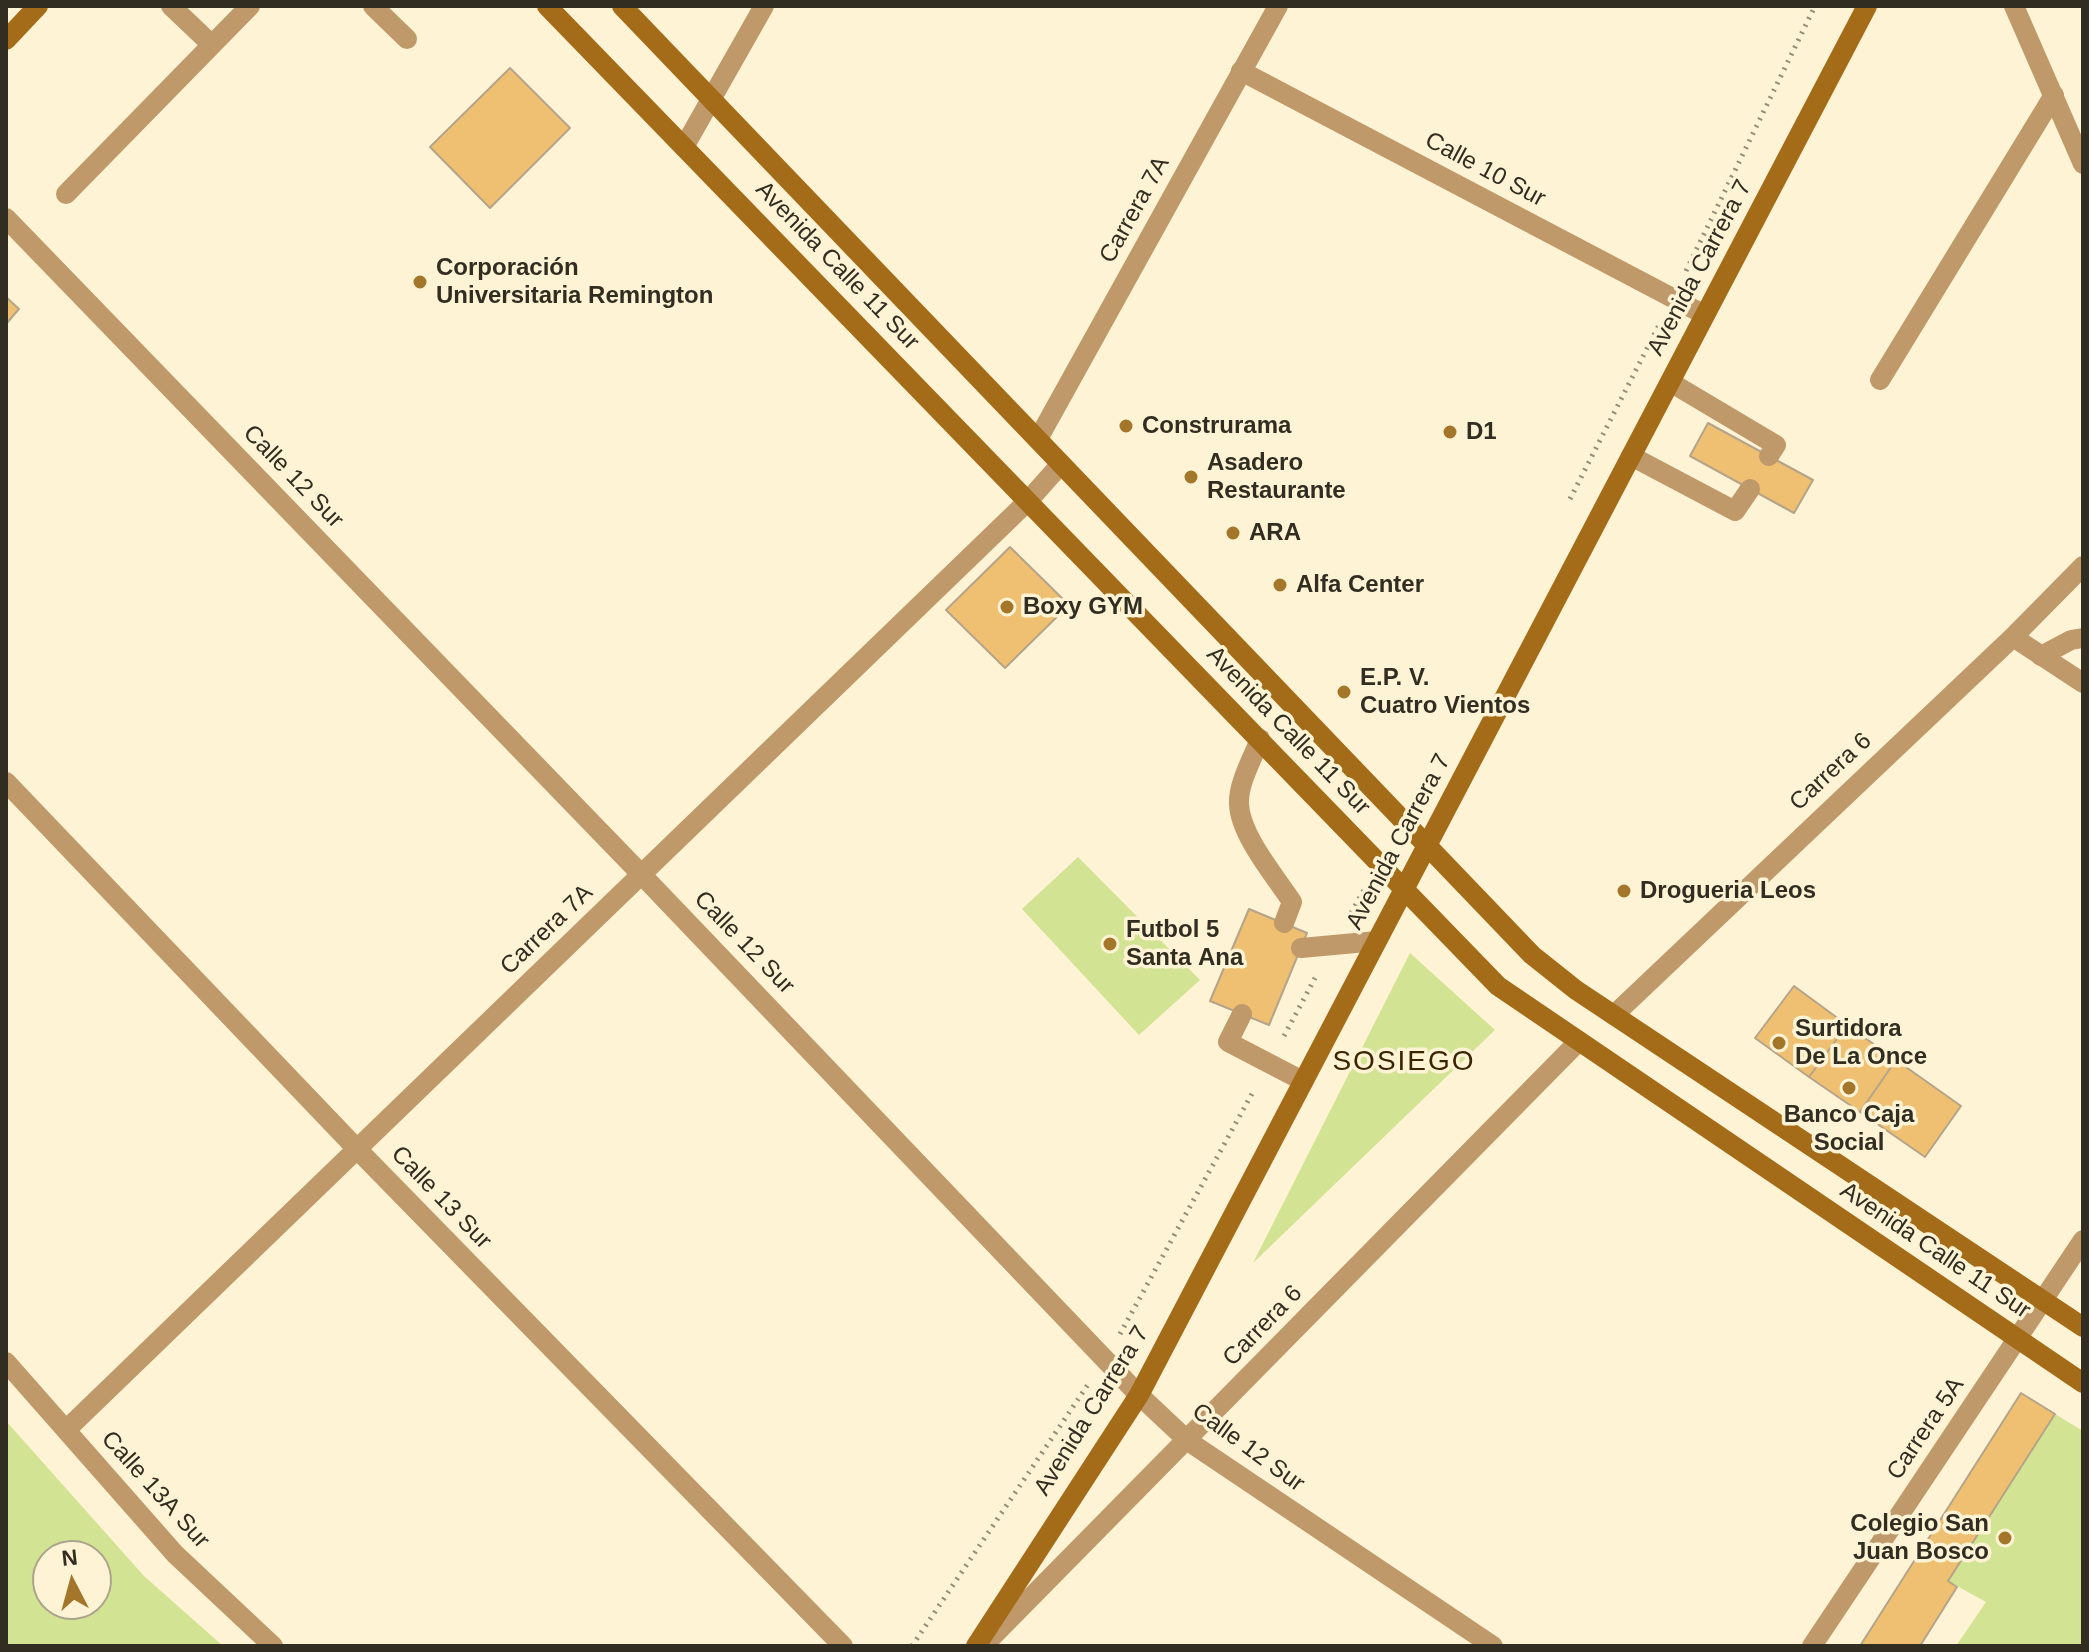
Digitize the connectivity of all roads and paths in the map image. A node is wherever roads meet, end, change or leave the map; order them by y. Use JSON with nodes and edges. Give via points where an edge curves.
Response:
{"nodes":[{"id":1,"x":38,"y":6,"type":"edge"},
{"id":2,"x":171,"y":6,"type":"edge"},
{"id":3,"x":250,"y":6,"type":"edge"},
{"id":4,"x":373,"y":6,"type":"edge"},
{"id":5,"x":547,"y":6,"type":"edge"},
{"id":6,"x":622,"y":6,"type":"edge"},
{"id":7,"x":764,"y":6,"type":"edge"},
{"id":8,"x":1278,"y":6,"type":"edge"},
{"id":9,"x":1815,"y":6,"type":"edge"},
{"id":10,"x":1867,"y":6,"type":"edge"},
{"id":11,"x":2014,"y":6,"type":"edge"},
{"id":12,"x":407,"y":39,"type":"dead end"},
{"id":13,"x":6,"y":40,"type":"edge"},
{"id":14,"x":212,"y":45,"type":"junction"},
{"id":15,"x":1241,"y":71,"type":"junction"},
{"id":16,"x":2054,"y":95,"type":"junction"},
{"id":17,"x":711,"y":99,"type":"junction"},
{"id":18,"x":684,"y":147,"type":"junction"},
{"id":19,"x":2083,"y":164,"type":"edge"},
{"id":20,"x":66,"y":194,"type":"dead end"},
{"id":21,"x":6,"y":218,"type":"edge"},
{"id":22,"x":1673,"y":298,"type":"junction"},
{"id":23,"x":1705,"y":315,"type":"junction"},
{"id":24,"x":1880,"y":380,"type":"dead end"},
{"id":25,"x":1670,"y":382,"type":"junction"},
{"id":26,"x":1038,"y":439,"type":"junction"},
{"id":27,"x":1631,"y":456,"type":"junction"},
{"id":28,"x":1769,"y":456,"type":"dead end"},
{"id":29,"x":1061,"y":464,"type":"junction"},
{"id":30,"x":1750,"y":489,"type":"dead end"},
{"id":31,"x":1028,"y":501,"type":"junction"},
{"id":32,"x":1566,"y":507,"type":"dead end"},
{"id":33,"x":2083,"y":566,"type":"edge"},
{"id":34,"x":2013,"y":637,"type":"junction"},
{"id":35,"x":2083,"y":638,"type":"edge"},
{"id":36,"x":2041,"y":656,"type":"junction"},
{"id":37,"x":2083,"y":683,"type":"edge"},
{"id":38,"x":1260,"y":739,"type":"junction"},
{"id":39,"x":6,"y":782,"type":"edge"},
{"id":40,"x":1426,"y":847,"type":"junction"},
{"id":41,"x":641,"y":874,"type":"junction"},
{"id":42,"x":1367,"y":885,"type":"dead end"},
{"id":43,"x":1404,"y":890,"type":"junction"},
{"id":44,"x":1284,"y":923,"type":"dead end"},
{"id":45,"x":1377,"y":941,"type":"junction"},
{"id":46,"x":1334,"y":945,"type":"junction"},
{"id":47,"x":1301,"y":948,"type":"dead end"},
{"id":48,"x":1242,"y":1014,"type":"dead end"},
{"id":49,"x":1614,"y":1015,"type":"junction"},
{"id":50,"x":1579,"y":1041,"type":"junction"},
{"id":51,"x":1269,"y":1063,"type":"junction"},
{"id":52,"x":1303,"y":1081,"type":"junction"},
{"id":53,"x":357,"y":1149,"type":"junction"},
{"id":54,"x":2083,"y":1240,"type":"edge"},
{"id":55,"x":2043,"y":1300,"type":"junction"},
{"id":56,"x":2083,"y":1327,"type":"edge"},
{"id":57,"x":2017,"y":1338,"type":"junction"},
{"id":58,"x":1106,"y":1359,"type":"junction"},
{"id":59,"x":6,"y":1362,"type":"edge"},
{"id":60,"x":2083,"y":1383,"type":"edge"},
{"id":61,"x":1139,"y":1395,"type":"junction"},
{"id":62,"x":66,"y":1430,"type":"junction"},
{"id":63,"x":1188,"y":1441,"type":"junction"},
{"id":64,"x":273,"y":1646,"type":"edge"},
{"id":65,"x":843,"y":1646,"type":"edge"},
{"id":66,"x":912,"y":1646,"type":"edge"},
{"id":67,"x":976,"y":1646,"type":"edge"},
{"id":68,"x":983,"y":1646,"type":"edge"},
{"id":69,"x":1493,"y":1646,"type":"edge"},
{"id":70,"x":1812,"y":1646,"type":"edge"}],
"edges":[{"from":1,"to":13,"type":"main road"},
{"from":2,"to":14,"type":"street"},
{"from":3,"to":14,"type":"street"},
{"from":4,"to":12,"type":"street"},
{"from":5,"to":18,"type":"main road","name":"Avenida Calle 11 Sur"},
{"from":6,"to":17,"type":"main road","name":"Avenida Calle 11 Sur"},
{"from":7,"to":17,"type":"street"},
{"from":8,"to":15,"type":"street","name":"Carrera 7A"},
{"from":9,"to":22,"type":"path"},
{"from":10,"to":23,"type":"main road","name":"Avenida Carrera 7"},
{"from":11,"to":16,"type":"street"},
{"from":14,"to":20,"type":"street"},
{"from":15,"to":22,"type":"street","name":"Calle 10 Sur"},
{"from":15,"to":26,"type":"street","name":"Carrera 7A"},
{"from":16,"to":19,"type":"street"},
{"from":16,"to":24,"type":"street"},
{"from":17,"to":18,"type":"street"},
{"from":17,"to":26,"type":"main road","name":"Avenida Calle 11 Sur"},
{"from":18,"to":31,"type":"main road","name":"Avenida Calle 11 Sur"},
{"from":21,"to":41,"type":"street","name":"Calle 12 Sur"},
{"from":22,"to":23,"type":"street","name":"Calle 10 Sur"},
{"from":22,"to":32,"type":"path"},
{"from":23,"to":25,"type":"main road","name":"Avenida Carrera 7"},
{"from":25,"to":27,"type":"main road","name":"Avenida Carrera 7"},
{"from":25,"to":28,"type":"street","via":[[1776,445]]},
{"from":26,"to":29,"type":"main road","name":"Avenida Calle 11 Sur"},
{"from":27,"to":30,"type":"street","via":[[1735,511]]},
{"from":27,"to":40,"type":"main road","name":"Avenida Carrera 7"},
{"from":29,"to":31,"type":"street","name":"Carrera 7A"},
{"from":29,"to":40,"type":"main road","name":"Avenida Calle 11 Sur"},
{"from":31,"to":38,"type":"main road","name":"Avenida Calle 11 Sur"},
{"from":31,"to":41,"type":"street","name":"Carrera 7A"},
{"from":33,"to":34,"type":"street","name":"Carrera 6"},
{"from":34,"to":36,"type":"street"},
{"from":34,"to":49,"type":"street","name":"Carrera 6"},
{"from":35,"to":36,"type":"street"},
{"from":36,"to":37,"type":"street"},
{"from":38,"to":43,"type":"main road","name":"Avenida Calle 11 Sur"},
{"from":38,"to":44,"type":"street","via":[[1238,803],[1244,827],[1292,902]]},
{"from":39,"to":53,"type":"street","name":"Calle 13 Sur"},
{"from":40,"to":43,"type":"main road","name":"Avenida Carrera 7"},
{"from":40,"to":49,"type":"main road","name":"Avenida Calle 11 Sur","via":[[1532,955]]},
{"from":41,"to":53,"type":"street","name":"Carrera 7A"},
{"from":41,"to":58,"type":"street","name":"Calle 12 Sur"},
{"from":42,"to":46,"type":"path"},
{"from":43,"to":45,"type":"main road","name":"Avenida Carrera 7"},
{"from":43,"to":50,"type":"main road","name":"Avenida Calle 11 Sur","via":[[1498,986]]},
{"from":45,"to":46,"type":"street"},
{"from":45,"to":52,"type":"main road","name":"Avenida Carrera 7"},
{"from":46,"to":47,"type":"street"},
{"from":46,"to":51,"type":"path"},
{"from":48,"to":51,"type":"street","via":[[1228,1042]]},
{"from":49,"to":55,"type":"main road","name":"Avenida Calle 11 Sur"},
{"from":50,"to":57,"type":"main road","name":"Avenida Calle 11 Sur"},
{"from":50,"to":63,"type":"street","name":"Carrera 6"},
{"from":51,"to":52,"type":"street"},
{"from":51,"to":58,"type":"path"},
{"from":52,"to":61,"type":"main road","name":"Avenida Carrera 7"},
{"from":53,"to":62,"type":"street","name":"Carrera 7A"},
{"from":53,"to":65,"type":"street","name":"Calle 13 Sur"},
{"from":54,"to":55,"type":"street","name":"Carrera 5A"},
{"from":55,"to":56,"type":"main road","name":"Avenida Calle 11 Sur"},
{"from":55,"to":57,"type":"street","name":"Carrera 5A"},
{"from":57,"to":60,"type":"main road","name":"Avenida Calle 11 Sur"},
{"from":57,"to":70,"type":"street","name":"Carrera 5A"},
{"from":58,"to":61,"type":"street","name":"Calle 12 Sur"},
{"from":58,"to":66,"type":"path"},
{"from":59,"to":62,"type":"street","name":"Calle 13A Sur"},
{"from":61,"to":63,"type":"street","name":"Calle 12 Sur"},
{"from":61,"to":67,"type":"main road","name":"Avenida Carrera 7"},
{"from":62,"to":64,"type":"street","name":"Calle 13A Sur","via":[[175,1554]]},
{"from":63,"to":68,"type":"street","name":"Carrera 6"},
{"from":63,"to":69,"type":"street","name":"Calle 12 Sur"}]}
